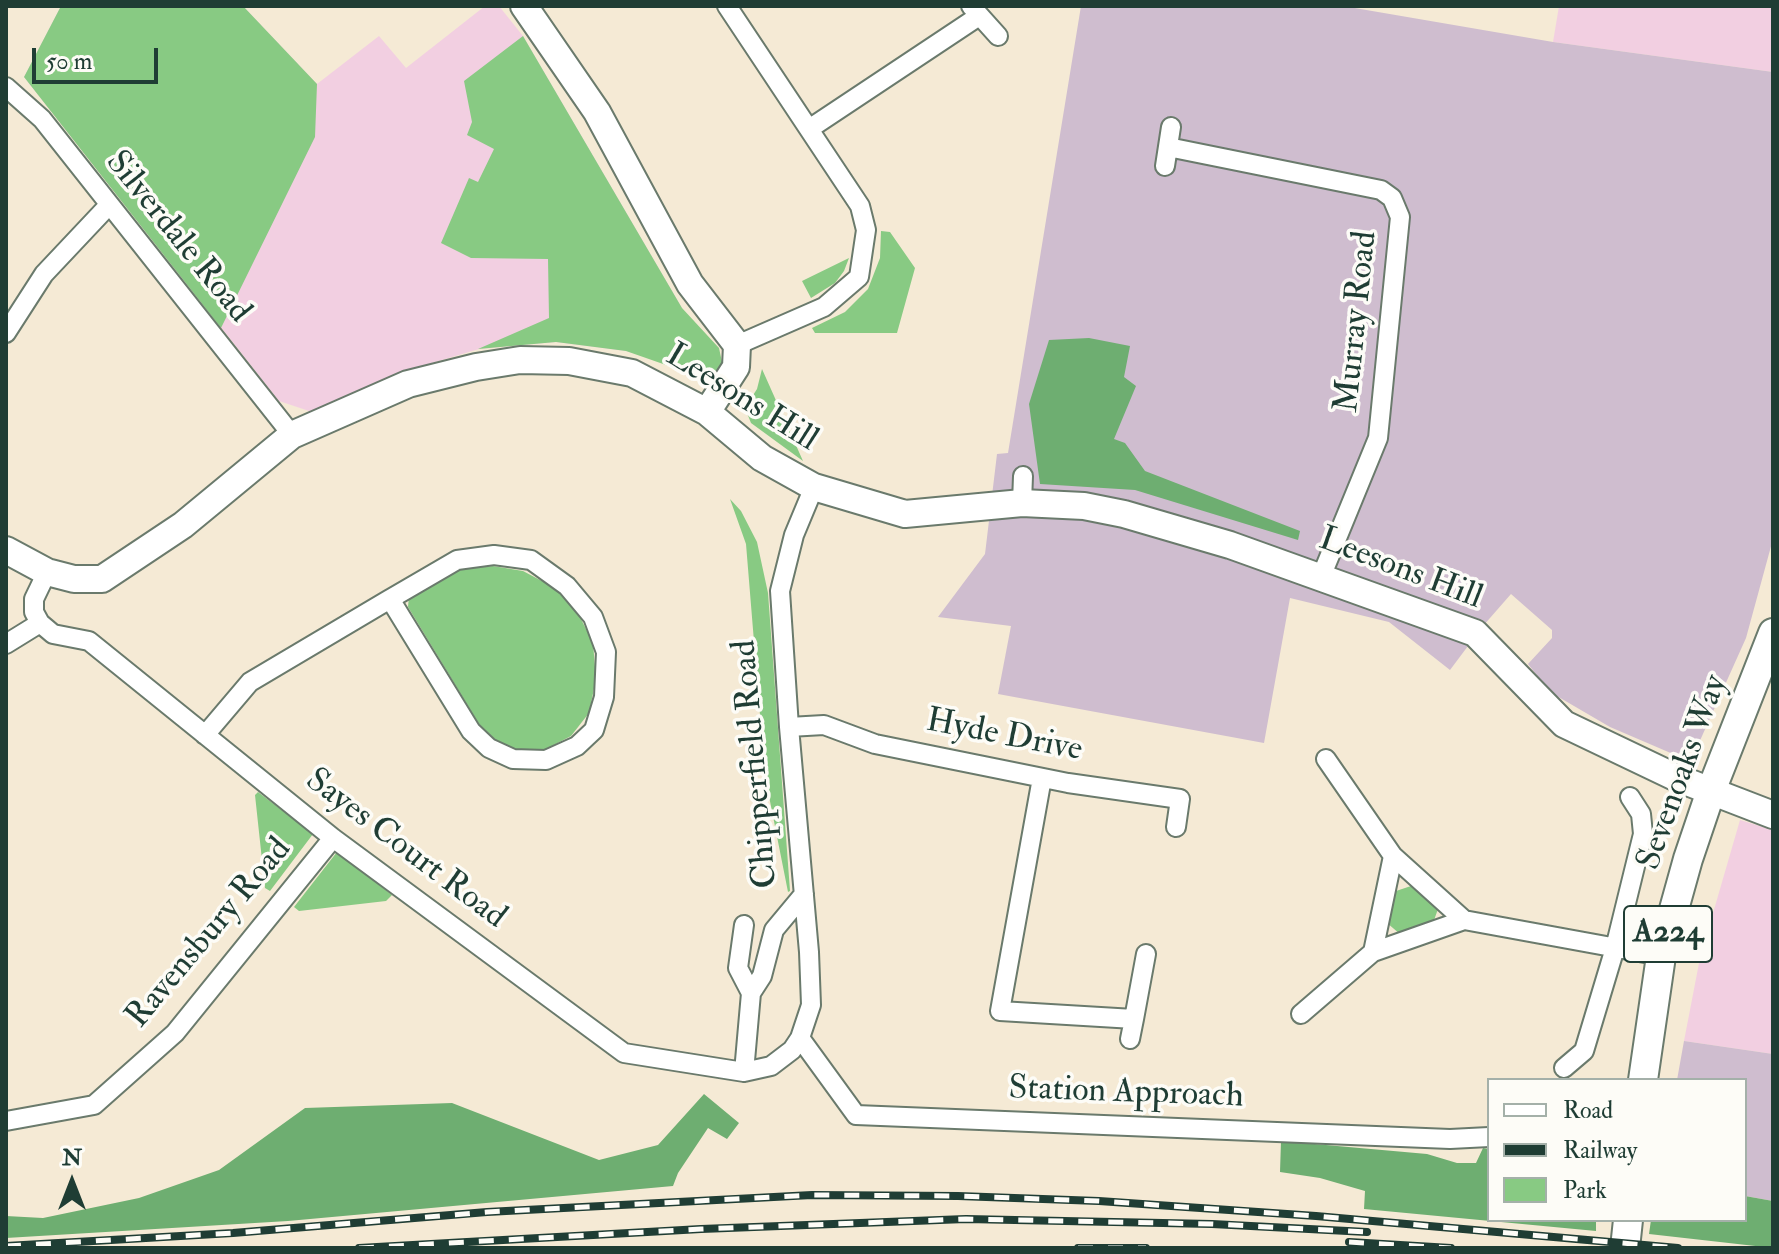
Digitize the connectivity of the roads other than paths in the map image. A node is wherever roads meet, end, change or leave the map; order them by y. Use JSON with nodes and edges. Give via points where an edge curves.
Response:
{"nodes":[{"id":1,"x":524,"y":6,"type":"edge"},
{"id":2,"x":727,"y":6,"type":"edge"},
{"id":3,"x":975,"y":11,"type":"edge"},
{"id":4,"x":998,"y":36,"type":"dead end"},
{"id":5,"x":6,"y":87,"type":"edge"},
{"id":6,"x":1171,"y":127,"type":"dead end"},
{"id":7,"x":809,"y":129,"type":"junction"},
{"id":8,"x":1168,"y":147,"type":"junction"},
{"id":9,"x":1165,"y":166,"type":"dead end"},
{"id":10,"x":109,"y":205,"type":"junction"},
{"id":11,"x":6,"y":333,"type":"edge"},
{"id":12,"x":737,"y":345,"type":"junction"},
{"id":13,"x":707,"y":412,"type":"junction"},
{"id":14,"x":292,"y":435,"type":"junction"},
{"id":15,"x":1023,"y":476,"type":"dead end"},
{"id":16,"x":814,"y":487,"type":"junction"},
{"id":17,"x":1022,"y":503,"type":"junction"},
{"id":18,"x":6,"y":550,"type":"edge"},
{"id":19,"x":47,"y":572,"type":"junction"},
{"id":20,"x":1321,"y":577,"type":"junction"},
{"id":21,"x":390,"y":599,"type":"junction"},
{"id":22,"x":40,"y":623,"type":"junction"},
{"id":23,"x":1773,"y":633,"type":"edge"},
{"id":24,"x":6,"y":644,"type":"edge"},
{"id":25,"x":789,"y":727,"type":"junction"},
{"id":26,"x":205,"y":735,"type":"junction"},
{"id":27,"x":1326,"y":759,"type":"dead end"},
{"id":28,"x":1042,"y":778,"type":"junction"},
{"id":29,"x":1711,"y":791,"type":"junction"},
{"id":30,"x":1630,"y":797,"type":"dead end"},
{"id":31,"x":1773,"y":815,"type":"edge"},
{"id":32,"x":1176,"y":827,"type":"dead end"},
{"id":33,"x":333,"y":838,"type":"junction"},
{"id":34,"x":1393,"y":856,"type":"junction"},
{"id":35,"x":804,"y":894,"type":"junction"},
{"id":36,"x":1464,"y":920,"type":"junction"},
{"id":37,"x":744,"y":925,"type":"dead end"},
{"id":38,"x":1615,"y":948,"type":"junction"},
{"id":39,"x":1373,"y":952,"type":"junction"},
{"id":40,"x":1146,"y":954,"type":"dead end"},
{"id":41,"x":1661,"y":956,"type":"junction"},
{"id":42,"x":751,"y":993,"type":"junction"},
{"id":43,"x":1301,"y":1014,"type":"dead end"},
{"id":44,"x":1134,"y":1019,"type":"junction"},
{"id":45,"x":800,"y":1038,"type":"junction"},
{"id":46,"x":1130,"y":1039,"type":"dead end"},
{"id":47,"x":1564,"y":1068,"type":"dead end"},
{"id":48,"x":744,"y":1072,"type":"junction"},
{"id":49,"x":1643,"y":1078,"type":"edge"},
{"id":50,"x":6,"y":1121,"type":"edge"},
{"id":51,"x":1487,"y":1137,"type":"edge"}],
"edges":[{"from":1,"to":12,"type":"street","via":[[597,112],[690,284]]},
{"from":2,"to":7,"type":"street"},
{"from":3,"to":4,"type":"street"},
{"from":3,"to":7,"type":"street"},
{"from":5,"to":10,"type":"street","name":"Silverdale Road","via":[[42,119]]},
{"from":6,"to":8,"type":"street"},
{"from":7,"to":12,"type":"street","via":[[860,206],[866,230],[859,277],[824,307]]},
{"from":8,"to":9,"type":"street"},
{"from":8,"to":20,"type":"street","name":"Murray Road","via":[[1381,190],[1392,198],[1400,217],[1378,438]]},
{"from":10,"to":11,"type":"street","via":[[44,274]]},
{"from":10,"to":14,"type":"street","name":"Silverdale Road"},
{"from":12,"to":13,"type":"street","via":[[736,367]]},
{"from":13,"to":14,"type":"street","name":"Leesons Hill","via":[[632,373],[569,361],[520,360],[408,384]]},
{"from":13,"to":16,"type":"street","name":"Leesons Hill","via":[[762,458]]},
{"from":14,"to":19,"type":"street","name":"Leesons Hill","via":[[183,525],[102,579]]},
{"from":15,"to":17,"type":"street"},
{"from":16,"to":17,"type":"street","name":"Leesons Hill","via":[[905,514]]},
{"from":16,"to":25,"type":"street","name":"Chipperfield Road","via":[[794,535],[780,591]]},
{"from":17,"to":20,"type":"street","name":"Leesons Hill","via":[[1124,514]]},
{"from":18,"to":19,"type":"street","name":"Leesons Hill"},
{"from":19,"to":22,"type":"street","via":[[34,599]]},
{"from":20,"to":29,"type":"street","name":"Leesons Hill","via":[[1475,633],[1564,724]]},
{"from":21,"to":21,"type":"street","via":[[471,731],[489,748],[513,759],[546,760],[577,746],[594,730],[604,697],[606,652],[593,617],[567,586],[531,560],[494,555],[457,560]]},
{"from":21,"to":26,"type":"street","via":[[250,682]]},
{"from":22,"to":24,"type":"street"},
{"from":22,"to":26,"type":"street","name":"Sayes Court Road","via":[[53,634],[89,641]]},
{"from":23,"to":29,"type":"main road","name":"Sevenoaks Way","number":"A224"},
{"from":25,"to":28,"type":"street","name":"Hyde Drive","via":[[824,725],[875,744]]},
{"from":25,"to":35,"type":"street","name":"Chipperfield Road"},
{"from":26,"to":33,"type":"street","name":"Sayes Court Road"},
{"from":27,"to":34,"type":"street"},
{"from":28,"to":32,"type":"street","name":"Hyde Drive","via":[[1180,799]]},
{"from":28,"to":44,"type":"street","via":[[1000,1011]]},
{"from":29,"to":31,"type":"street","name":"Leesons Hill"},
{"from":29,"to":41,"type":"main road","name":"Sevenoaks Way","number":"A224"},
{"from":30,"to":38,"type":"street","via":[[1641,814],[1643,834]]},
{"from":33,"to":48,"type":"street","name":"Sayes Court Road","via":[[624,1053]]},
{"from":33,"to":50,"type":"street","name":"Ravensbury Road","via":[[175,1033],[94,1105]]},
{"from":34,"to":36,"type":"street"},
{"from":34,"to":39,"type":"street"},
{"from":35,"to":42,"type":"street","via":[[774,930],[762,976]]},
{"from":35,"to":45,"type":"street","name":"Chipperfield Road","via":[[811,1005]]},
{"from":36,"to":38,"type":"street"},
{"from":36,"to":39,"type":"street"},
{"from":37,"to":42,"type":"street","via":[[738,968]]},
{"from":38,"to":41,"type":"street"},
{"from":38,"to":47,"type":"street","via":[[1584,1051]]},
{"from":39,"to":43,"type":"street"},
{"from":40,"to":44,"type":"street"},
{"from":41,"to":49,"type":"main road","name":"Sevenoaks Way","number":"A224"},
{"from":42,"to":48,"type":"street"},
{"from":44,"to":46,"type":"street"},
{"from":45,"to":48,"type":"street","name":"Sayes Court Road","via":[[782,1060]]},
{"from":45,"to":51,"type":"street","name":"Station Approach","via":[[856,1115]]}]}
